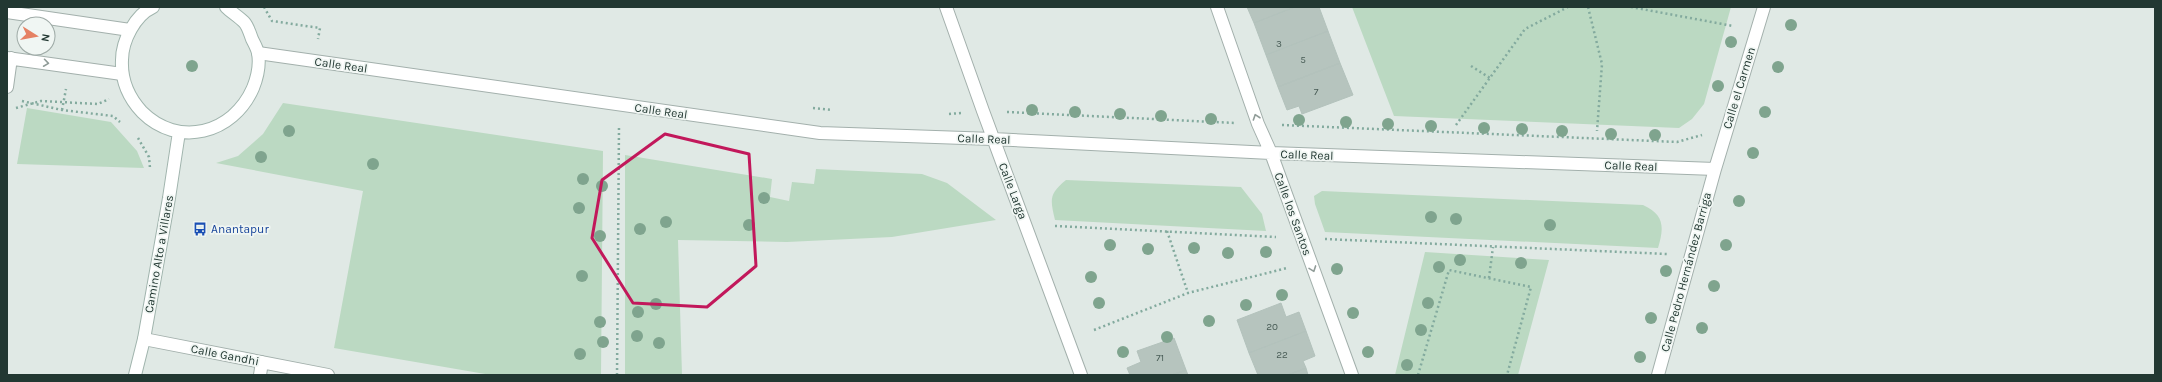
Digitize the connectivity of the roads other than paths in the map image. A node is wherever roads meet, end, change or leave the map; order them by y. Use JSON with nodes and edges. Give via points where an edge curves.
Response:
{"nodes":[{"id":1,"x":152,"y":7,"type":"edge"},
{"id":2,"x":226,"y":7,"type":"edge"},
{"id":3,"x":946,"y":7,"type":"edge"},
{"id":4,"x":1217,"y":7,"type":"edge"},
{"id":5,"x":1764,"y":7,"type":"edge"},
{"id":6,"x":7,"y":12,"type":"edge"},
{"id":7,"x":130,"y":30,"type":"junction"},
{"id":8,"x":258,"y":53,"type":"junction"},
{"id":9,"x":9,"y":58,"type":"edge"},
{"id":10,"x":122,"y":74,"type":"junction"},
{"id":11,"x":7,"y":87,"type":"edge"},
{"id":12,"x":178,"y":132,"type":"junction"},
{"id":13,"x":993,"y":139,"type":"junction"},
{"id":14,"x":1271,"y":154,"type":"junction"},
{"id":15,"x":1715,"y":169,"type":"junction"},
{"id":16,"x":144,"y":339,"type":"junction"},
{"id":17,"x":262,"y":362,"type":"junction"},
{"id":18,"x":135,"y":375,"type":"edge"},
{"id":19,"x":260,"y":375,"type":"edge"},
{"id":20,"x":328,"y":375,"type":"edge"},
{"id":21,"x":1081,"y":375,"type":"edge"},
{"id":22,"x":1352,"y":375,"type":"edge"},
{"id":23,"x":1658,"y":375,"type":"edge"}],
"edges":[{"from":1,"to":7,"type":"street"},
{"from":2,"to":8,"type":"street","via":[[245,23]]},
{"from":3,"to":13,"type":"street","name":"Calle Larga"},
{"from":14,"to":4,"type":"street","name":"Calle los Santos","one_way":true},
{"from":5,"to":15,"type":"street","name":"Calle el Carmen"},
{"from":6,"to":7,"type":"street"},
{"from":7,"to":10,"type":"street","via":[[122,51]]},
{"from":8,"to":12,"type":"street","via":[[257,79],[247,103],[238,112],[228,121],[204,132]]},
{"from":8,"to":13,"type":"street","name":"Calle Real","via":[[820,133]]},
{"from":9,"to":10,"type":"street","one_way":true},
{"from":9,"to":11,"type":"street"},
{"from":10,"to":12,"type":"street","via":[[131,101],[152,122]]},
{"from":12,"to":16,"type":"street","name":"Camino Alto a Villares"},
{"from":13,"to":14,"type":"street","name":"Calle Real"},
{"from":13,"to":21,"type":"street","name":"Calle Larga"},
{"from":14,"to":15,"type":"street","name":"Calle Real"},
{"from":14,"to":22,"type":"street","name":"Calle los Santos","one_way":true},
{"from":15,"to":23,"type":"street","name":"Calle Pedro Hernández Barriga"},
{"from":16,"to":17,"type":"street","name":"Calle Gandhi"},
{"from":16,"to":18,"type":"street","name":"Camino Alto a Villares"},
{"from":17,"to":19,"type":"street"},
{"from":17,"to":20,"type":"street","name":"Calle Gandhi"}]}
